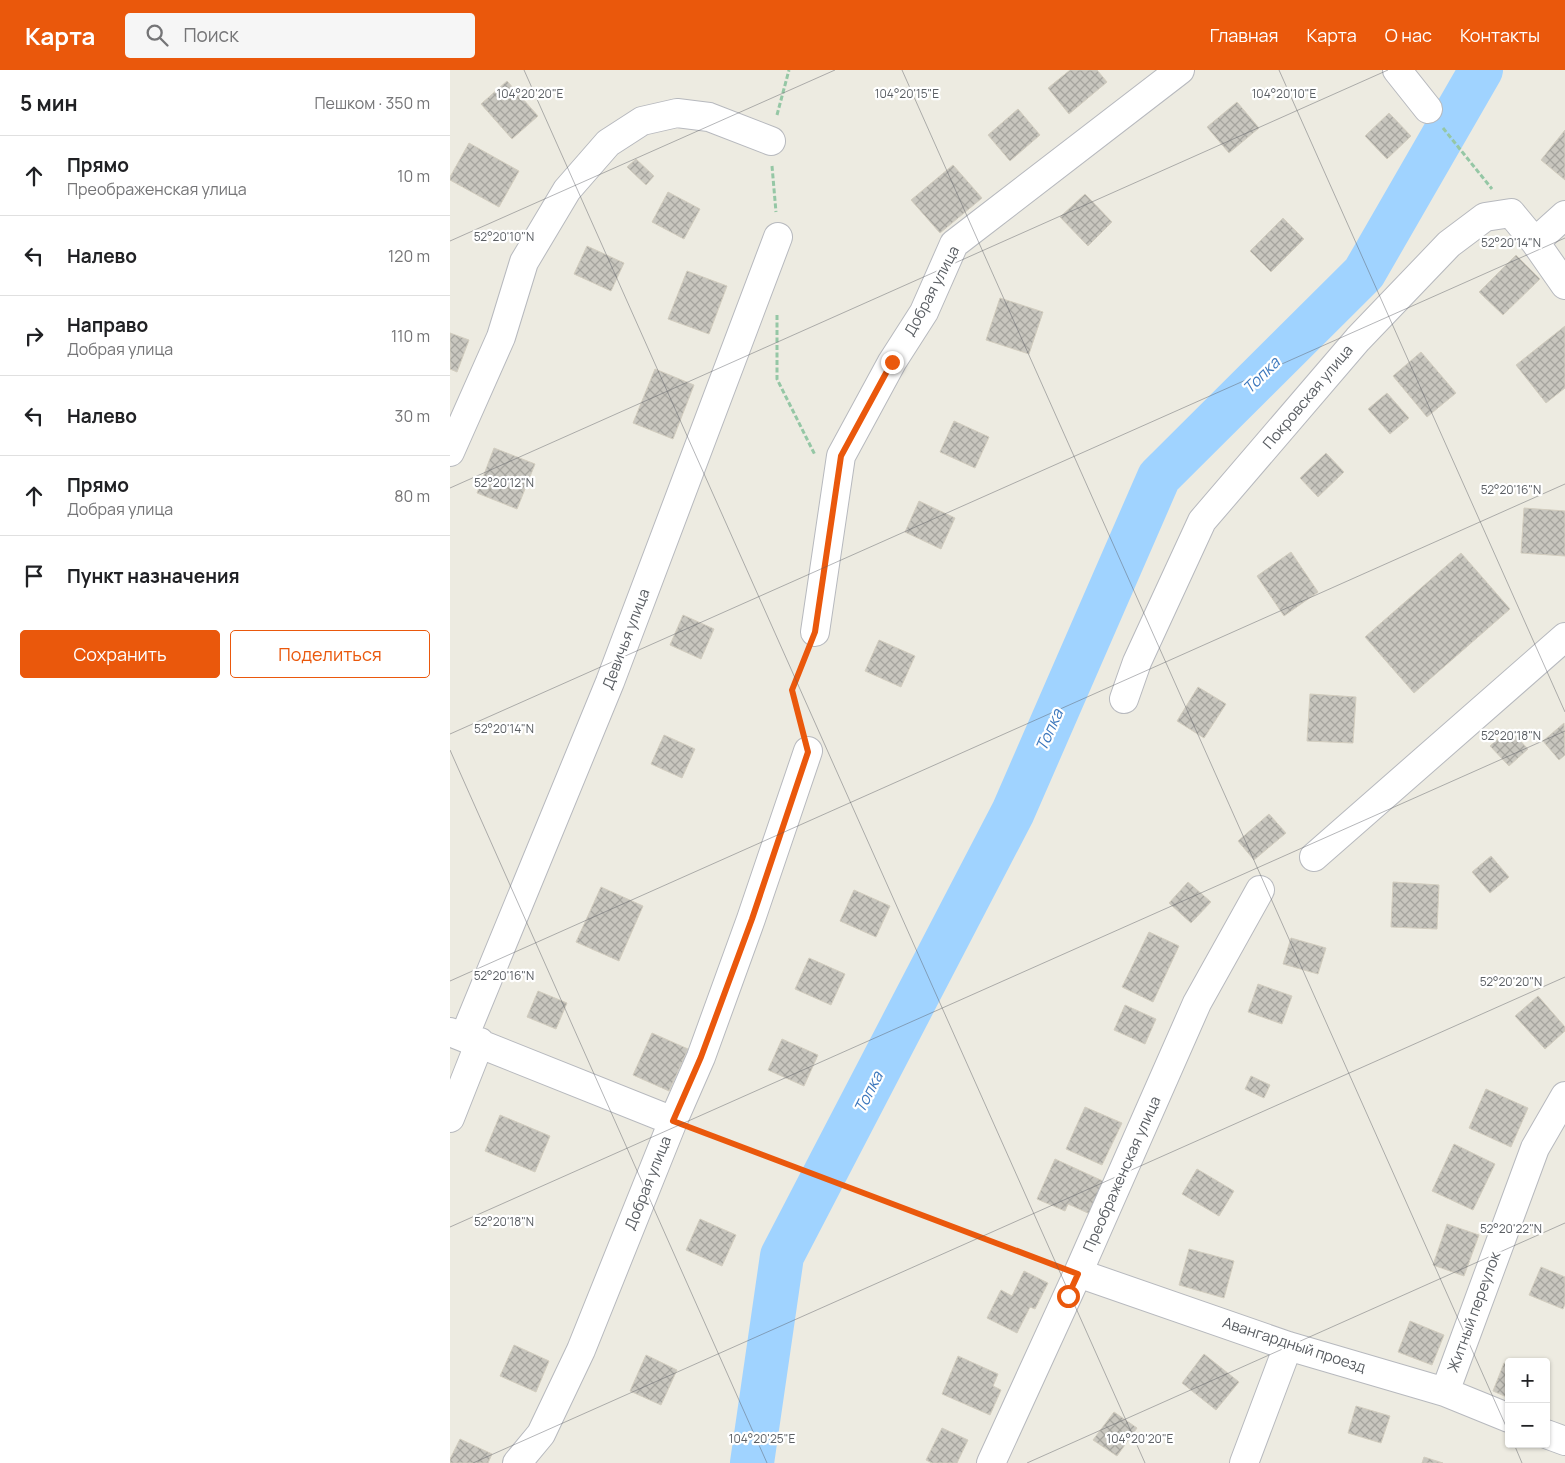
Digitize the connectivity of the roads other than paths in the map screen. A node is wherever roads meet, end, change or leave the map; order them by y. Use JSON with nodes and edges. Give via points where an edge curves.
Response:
{"nodes":[{"id":1,"x":1180,"y":70,"type":"edge"},
{"id":2,"x":1398,"y":70,"type":"edge"},
{"id":3,"x":1428,"y":109,"type":"road end"},
{"id":4,"x":771,"y":141,"type":"dead end"},
{"id":5,"x":1565,"y":215,"type":"edge"},
{"id":6,"x":778,"y":237,"type":"dead end"},
{"id":7,"x":1535,"y":242,"type":"junction"},
{"id":8,"x":1565,"y":285,"type":"edge"},
{"id":9,"x":450,"y":452,"type":"edge"},
{"id":10,"x":815,"y":632,"type":"road end"},
{"id":11,"x":1565,"y":637,"type":"edge"},
{"id":12,"x":1124,"y":699,"type":"dead end"},
{"id":13,"x":808,"y":752,"type":"road end"},
{"id":14,"x":1314,"y":857,"type":"dead end"},
{"id":15,"x":1260,"y":890,"type":"dead end"},
{"id":16,"x":465,"y":1037,"type":"edge"},
{"id":17,"x":1565,"y":1096,"type":"edge"},
{"id":18,"x":450,"y":1118,"type":"edge"},
{"id":19,"x":673,"y":1121,"type":"junction"},
{"id":20,"x":1078,"y":1274,"type":"junction"},
{"id":21,"x":1288,"y":1346,"type":"junction"},
{"id":22,"x":1445,"y":1392,"type":"junction"},
{"id":23,"x":1505,"y":1416,"type":"edge"},
{"id":24,"x":1550,"y":1436,"type":"edge"},
{"id":25,"x":1565,"y":1442,"type":"edge"},
{"id":26,"x":517,"y":1463,"type":"edge"},
{"id":27,"x":990,"y":1463,"type":"edge"},
{"id":28,"x":1244,"y":1463,"type":"edge"}],
"edges":[{"from":1,"to":10,"type":"street","name":"Добрая улица","via":[[954,244],[924,312],[892,362],[841,456]]},
{"from":2,"to":3,"type":"street"},
{"from":4,"to":9,"type":"street","via":[[709,118],[677,112],[642,121],[608,143],[567,190],[524,262],[501,337]]},
{"from":5,"to":7,"type":"street"},
{"from":6,"to":16,"type":"street","name":"Девичья улица","via":[[610,682]]},
{"from":7,"to":8,"type":"street"},
{"from":7,"to":12,"type":"street","name":"Покровская улица","via":[[1511,213],[1485,217],[1449,244],[1358,339],[1202,521],[1137,662]]},
{"from":11,"to":14,"type":"street"},
{"from":13,"to":19,"type":"street","name":"Добрая улица","via":[[752,919],[701,1057]]},
{"from":15,"to":20,"type":"street","name":"Преображенская улица","via":[[1197,1003]]},
{"from":16,"to":18,"type":"street","name":"Девичья улица"},
{"from":16,"to":19,"type":"street"},
{"from":17,"to":22,"type":"street","name":"Житный переулок","via":[[1535,1148]]},
{"from":19,"to":26,"type":"street","name":"Добрая улица","via":[[581,1350],[541,1434]]},
{"from":20,"to":21,"type":"street","name":"Авангардный проезд"},
{"from":20,"to":27,"type":"street","name":"Преображенская улица"},
{"from":21,"to":22,"type":"street","name":"Авангардный проезд"},
{"from":21,"to":28,"type":"street"},
{"from":22,"to":23,"type":"street","name":"Авангардный проезд"},
{"from":24,"to":25,"type":"street"}]}
